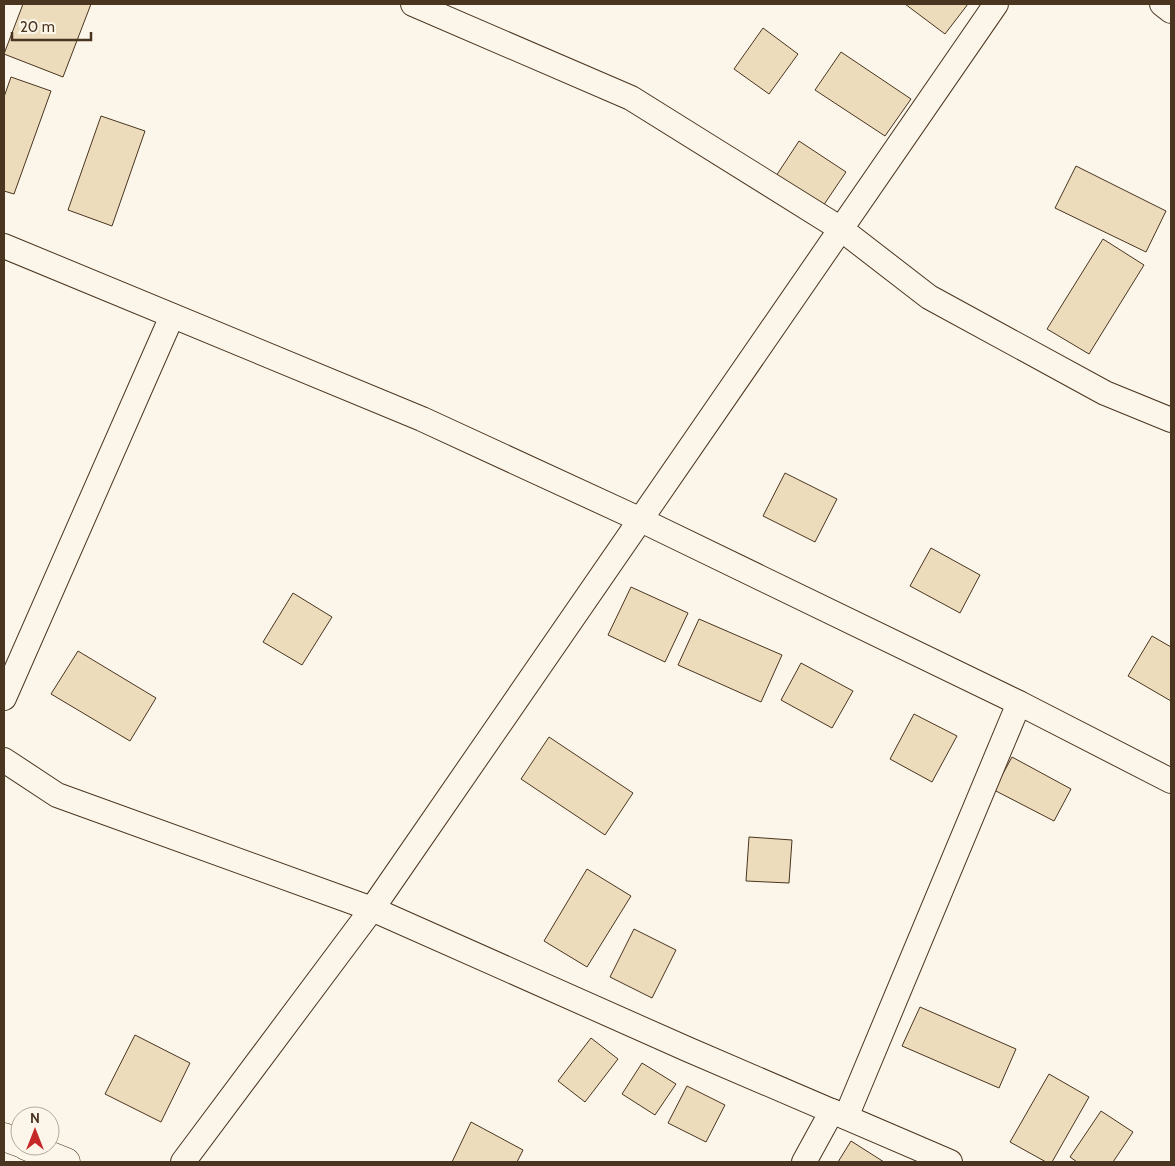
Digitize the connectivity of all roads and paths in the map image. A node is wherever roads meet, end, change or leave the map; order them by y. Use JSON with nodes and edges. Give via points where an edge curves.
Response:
{"nodes":[{"id":1,"x":413,"y":4,"type":"edge"},
{"id":2,"x":996,"y":4,"type":"edge"},
{"id":3,"x":1162,"y":4,"type":"edge"},
{"id":4,"x":1171,"y":11,"type":"edge"},
{"id":5,"x":841,"y":229,"type":"junction"},
{"id":6,"x":4,"y":246,"type":"edge"},
{"id":7,"x":172,"y":316,"type":"junction"},
{"id":8,"x":1171,"y":420,"type":"edge"},
{"id":9,"x":641,"y":520,"type":"junction"},
{"id":10,"x":4,"y":698,"type":"edge"},
{"id":11,"x":1019,"y":703,"type":"junction"},
{"id":12,"x":4,"y":760,"type":"edge"},
{"id":13,"x":1171,"y":781,"type":"edge"},
{"id":14,"x":372,"y":909,"type":"junction"},
{"id":15,"x":839,"y":1114,"type":"junction"},
{"id":16,"x":51,"y":1156,"type":"edge"},
{"id":17,"x":66,"y":1162,"type":"edge"},
{"id":18,"x":183,"y":1162,"type":"edge"},
{"id":19,"x":804,"y":1162,"type":"edge"},
{"id":20,"x":950,"y":1162,"type":"edge"}],
"edges":[{"from":1,"to":5,"type":"street","via":[[631,98]]},
{"from":2,"to":5,"type":"street"},
{"from":3,"to":4,"type":"street"},
{"from":5,"to":8,"type":"street","via":[[929,297],[1105,393]]},
{"from":5,"to":9,"type":"street"},
{"from":6,"to":7,"type":"street"},
{"from":7,"to":9,"type":"street","via":[[422,420]]},
{"from":7,"to":10,"type":"street"},
{"from":9,"to":11,"type":"street"},
{"from":9,"to":14,"type":"street"},
{"from":11,"to":13,"type":"street"},
{"from":11,"to":15,"type":"street"},
{"from":12,"to":14,"type":"street","via":[[57,795]]},
{"from":14,"to":15,"type":"street"},
{"from":14,"to":18,"type":"street"},
{"from":15,"to":19,"type":"street"},
{"from":15,"to":20,"type":"street"},
{"from":16,"to":17,"type":"main road"}]}
